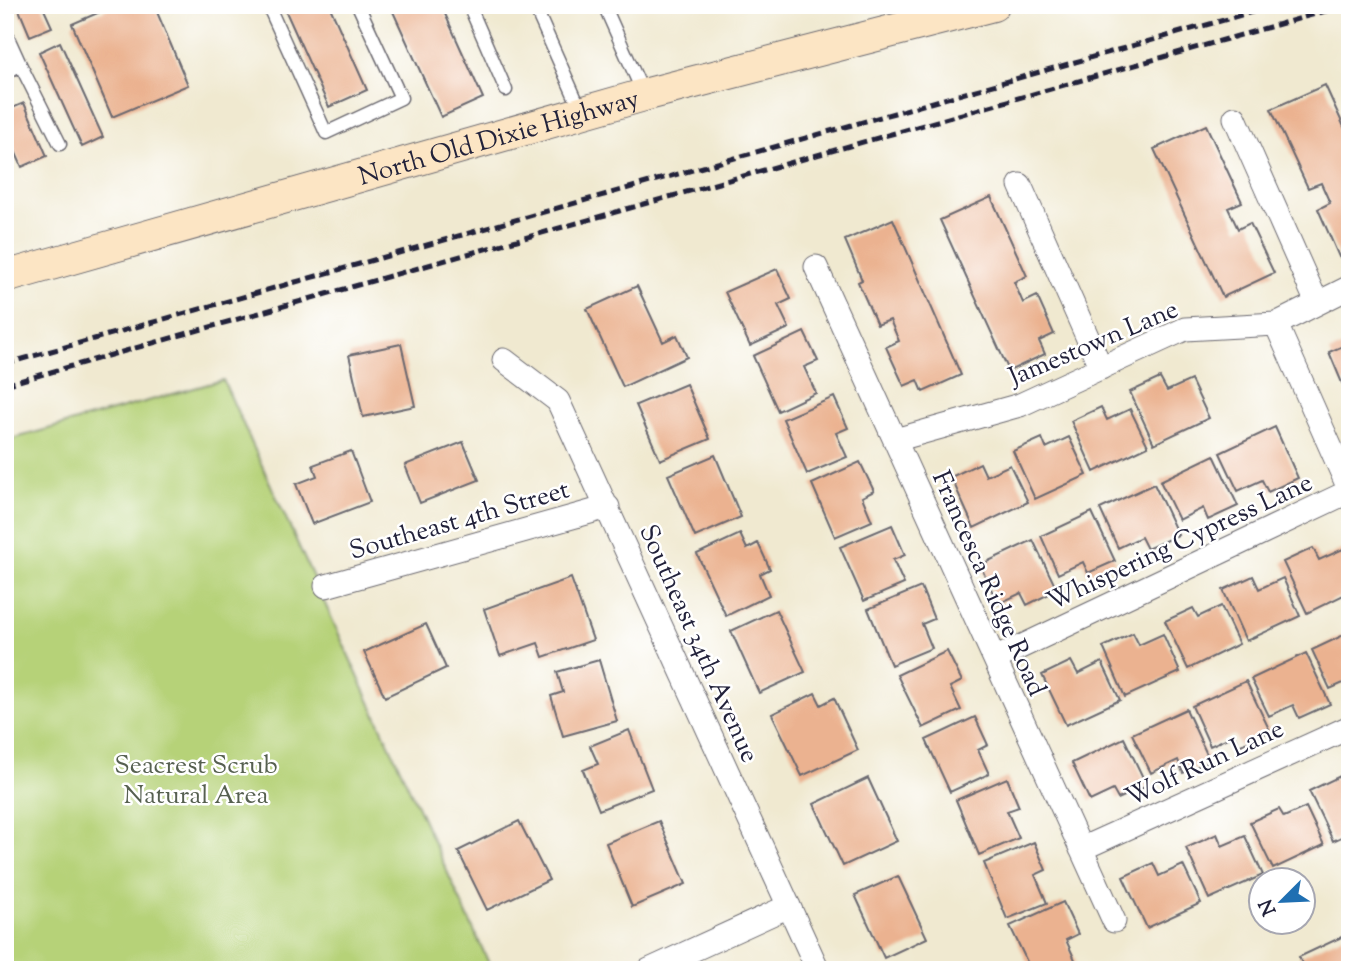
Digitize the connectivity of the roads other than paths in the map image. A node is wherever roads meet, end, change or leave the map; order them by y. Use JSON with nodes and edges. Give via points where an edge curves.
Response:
{"nodes":[{"id":1,"x":268,"y":5,"type":"edge"},
{"id":2,"x":358,"y":5,"type":"edge"},
{"id":3,"x":469,"y":5,"type":"edge"},
{"id":4,"x":534,"y":5,"type":"edge"},
{"id":5,"x":993,"y":5,"type":"edge"},
{"id":6,"x":606,"y":6,"type":"edge"},
{"id":7,"x":5,"y":31,"type":"edge"},
{"id":8,"x":20,"y":64,"type":"junction"},
{"id":9,"x":5,"y":74,"type":"edge"},
{"id":10,"x":506,"y":90,"type":"dead end"},
{"id":11,"x":645,"y":95,"type":"junction"},
{"id":12,"x":583,"y":113,"type":"junction"},
{"id":13,"x":1236,"y":118,"type":"dead end"},
{"id":14,"x":60,"y":144,"type":"dead end"},
{"id":15,"x":1020,"y":185,"type":"dead end"},
{"id":16,"x":816,"y":268,"type":"dead end"},
{"id":17,"x":5,"y":277,"type":"edge"},
{"id":18,"x":1350,"y":287,"type":"edge"},
{"id":19,"x":1317,"y":303,"type":"junction"},
{"id":20,"x":1276,"y":324,"type":"junction"},
{"id":21,"x":504,"y":360,"type":"dead end"},
{"id":22,"x":1101,"y":368,"type":"junction"},
{"id":23,"x":895,"y":440,"type":"junction"},
{"id":24,"x":1350,"y":491,"type":"edge"},
{"id":25,"x":608,"y":507,"type":"junction"},
{"id":26,"x":326,"y":586,"type":"dead end"},
{"id":27,"x":995,"y":659,"type":"junction"},
{"id":28,"x":1350,"y":727,"type":"edge"},
{"id":29,"x":1081,"y":849,"type":"junction"},
{"id":30,"x":789,"y":906,"type":"junction"},
{"id":31,"x":1114,"y":921,"type":"dead end"},
{"id":32,"x":649,"y":970,"type":"edge"},
{"id":33,"x":818,"y":970,"type":"edge"}],
"edges":[{"from":1,"to":2,"type":"lane","via":[[326,133],[401,98]]},
{"from":3,"to":10,"type":"lane"},
{"from":4,"to":12,"type":"lane"},
{"from":5,"to":11,"type":"street","name":"North Old Dixie Highway"},
{"from":6,"to":11,"type":"lane"},
{"from":7,"to":8,"type":"lane"},
{"from":8,"to":9,"type":"lane"},
{"from":8,"to":14,"type":"lane"},
{"from":11,"to":12,"type":"street","name":"North Old Dixie Highway"},
{"from":12,"to":17,"type":"street","name":"North Old Dixie Highway"},
{"from":13,"to":19,"type":"street"},
{"from":15,"to":22,"type":"street"},
{"from":16,"to":23,"type":"street","name":"Francesca Ridge Road"},
{"from":18,"to":19,"type":"street","name":"Jamestown Lane"},
{"from":19,"to":20,"type":"street","name":"Jamestown Lane"},
{"from":20,"to":22,"type":"street","name":"Jamestown Lane","via":[[1185,328]]},
{"from":20,"to":24,"type":"street"},
{"from":21,"to":25,"type":"street","name":"Southeast 34th Avenue","via":[[558,401]]},
{"from":22,"to":23,"type":"street","name":"Jamestown Lane","via":[[1020,405]]},
{"from":23,"to":27,"type":"street","name":"Francesca Ridge Road"},
{"from":24,"to":27,"type":"street","name":"Whispering Cypress Lane"},
{"from":25,"to":26,"type":"street","name":"Southeast 4th Street"},
{"from":25,"to":30,"type":"street","name":"Southeast 34th Avenue"},
{"from":27,"to":29,"type":"street","name":"Francesca Ridge Road"},
{"from":28,"to":29,"type":"street","name":"Wolf Run Lane"},
{"from":29,"to":31,"type":"street","name":"Francesca Ridge Road"},
{"from":30,"to":32,"type":"street"},
{"from":30,"to":33,"type":"street","name":"Southeast 34th Avenue"}]}
